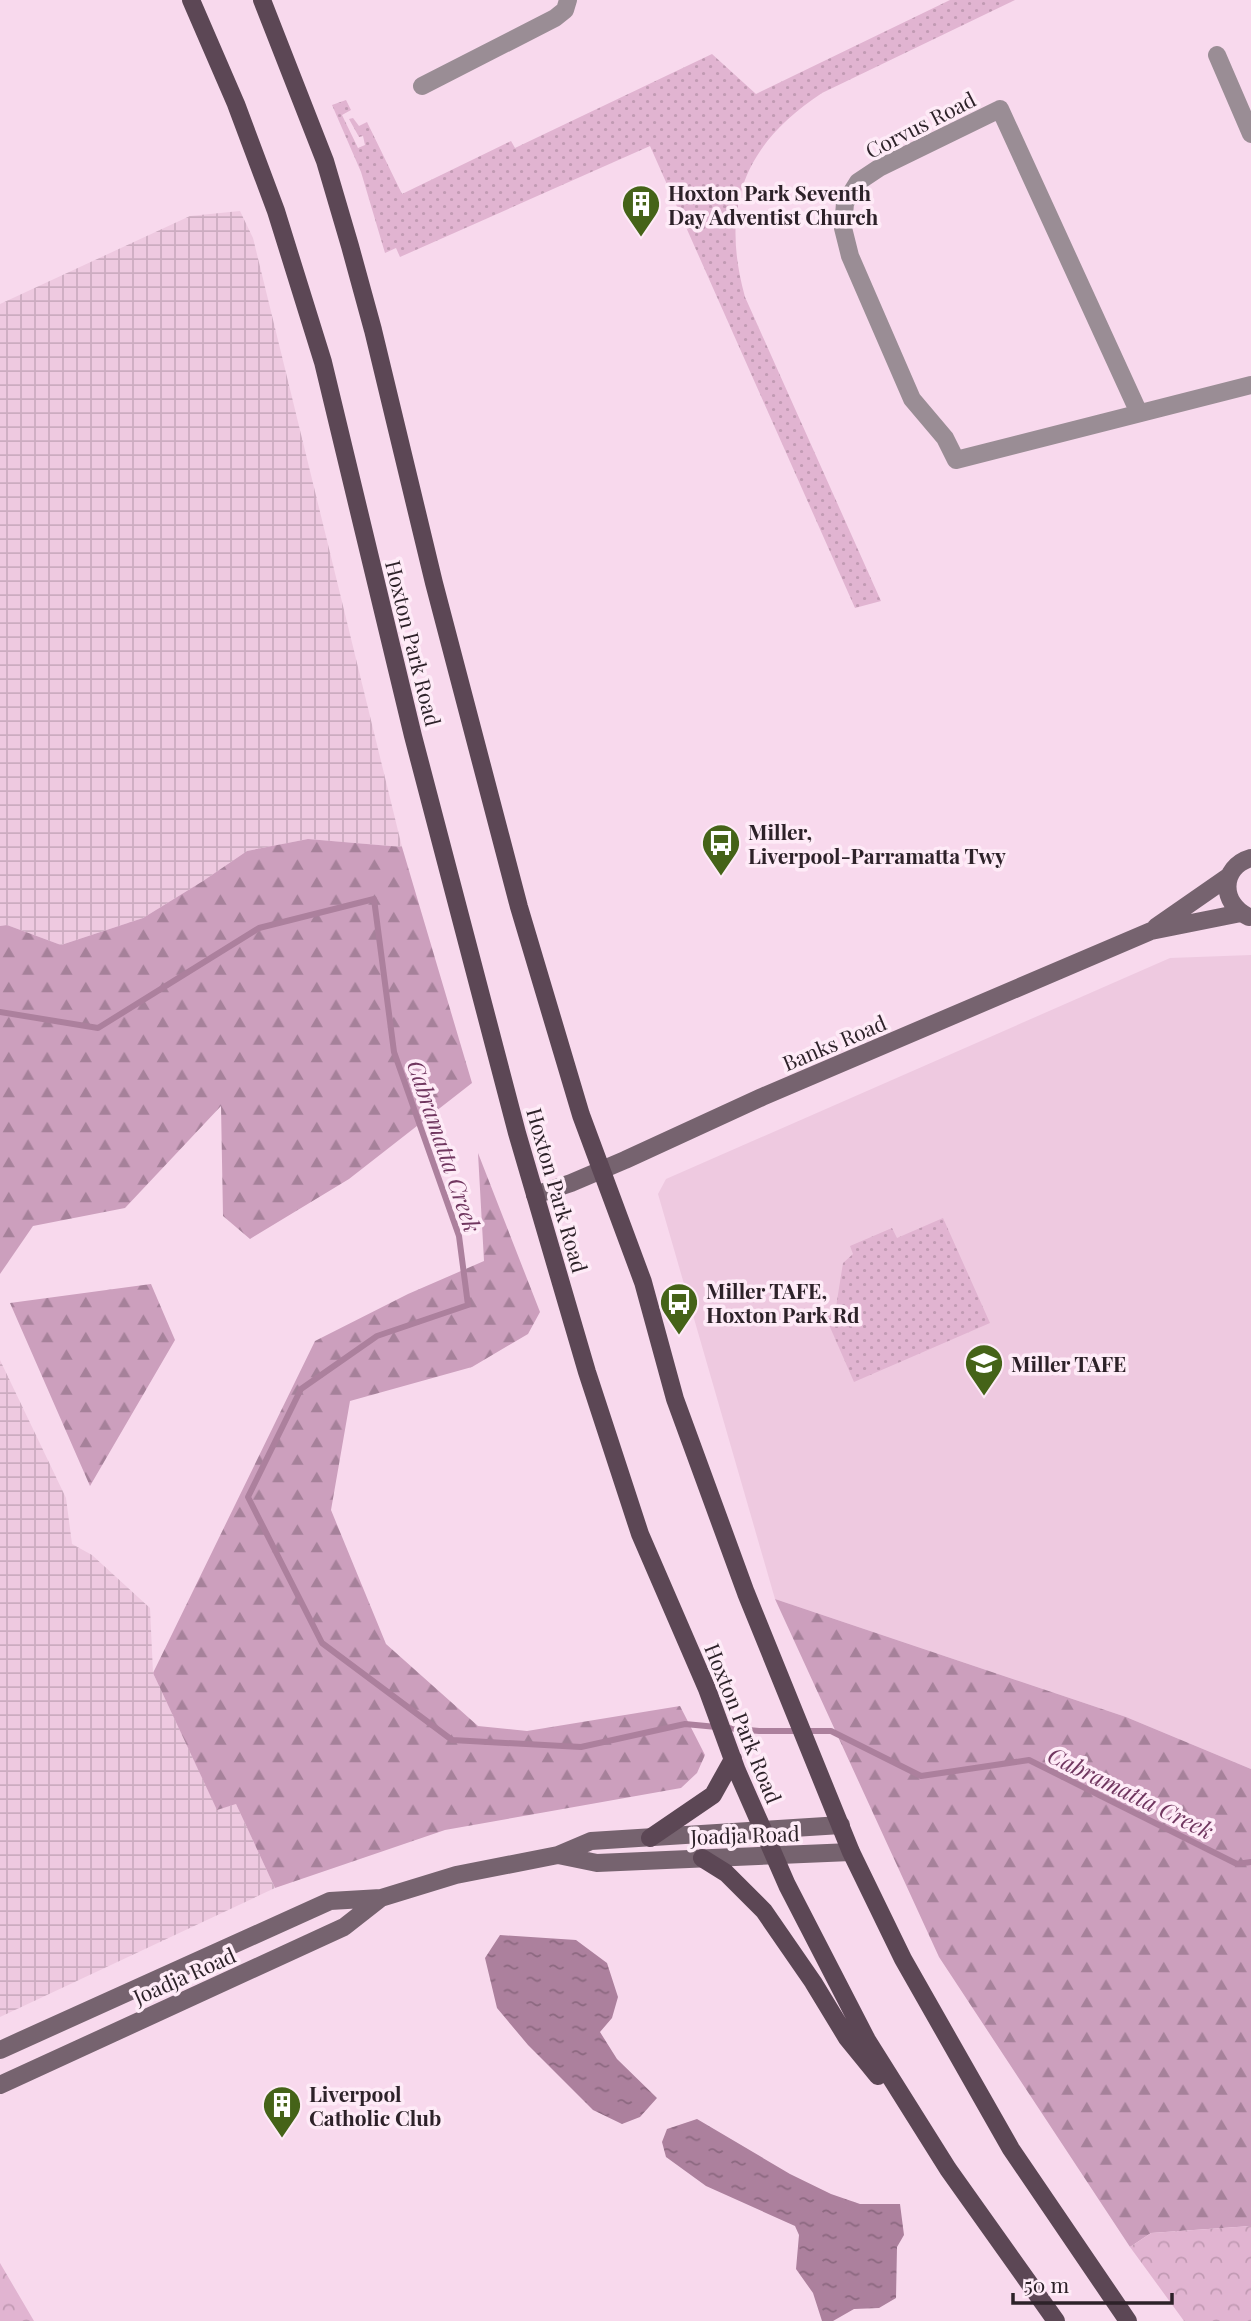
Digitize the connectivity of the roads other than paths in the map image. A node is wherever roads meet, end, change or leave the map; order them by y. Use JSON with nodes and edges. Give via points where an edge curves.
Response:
{"nodes":[{"id":1,"x":191,"y":0,"type":"edge"},
{"id":2,"x":262,"y":0,"type":"edge"},
{"id":3,"x":568,"y":0,"type":"edge"},
{"id":4,"x":1217,"y":55,"type":"dead end"},
{"id":5,"x":422,"y":86,"type":"dead end"},
{"id":6,"x":1251,"y":134,"type":"edge"},
{"id":7,"x":1251,"y":385,"type":"edge"},
{"id":8,"x":1139,"y":413,"type":"junction"},
{"id":9,"x":1251,"y":858,"type":"edge"},
{"id":10,"x":1228,"y":877,"type":"junction"},
{"id":11,"x":1246,"y":915,"type":"edge"},
{"id":12,"x":1151,"y":931,"type":"junction"},
{"id":13,"x":600,"y":1170,"type":"junction"},
{"id":14,"x":535,"y":1195,"type":"junction"},
{"id":15,"x":732,"y":1767,"type":"junction"},
{"id":16,"x":841,"y":1825,"type":"junction"},
{"id":17,"x":763,"y":1830,"type":"junction"},
{"id":18,"x":650,"y":1838,"type":"junction"},
{"id":19,"x":851,"y":1852,"type":"junction"},
{"id":20,"x":558,"y":1855,"type":"junction"},
{"id":21,"x":774,"y":1855,"type":"junction"},
{"id":22,"x":702,"y":1858,"type":"junction"},
{"id":23,"x":380,"y":1898,"type":"junction"},
{"id":24,"x":0,"y":2050,"type":"edge"},
{"id":25,"x":0,"y":2085,"type":"edge"},
{"id":26,"x":922,"y":2130,"type":"junction"},
{"id":27,"x":1056,"y":2321,"type":"edge"},
{"id":28,"x":1128,"y":2321,"type":"edge"}],
"edges":[{"from":1,"to":14,"type":"main road","name":"Hoxton Park Road","via":[[276,211],[323,362],[458,916]]},
{"from":2,"to":13,"type":"main road","name":"Hoxton Park Road","via":[[325,161],[350,246],[519,907]]},
{"from":3,"to":5,"type":"street","via":[[555,18]]},
{"from":4,"to":6,"type":"street"},
{"from":7,"to":8,"type":"street","name":"Corvus Road"},
{"from":8,"to":8,"type":"street","name":"Corvus Road","via":[[1000,109],[879,167],[858,182],[845,203],[843,228],[850,256],[912,399],[945,438],[956,460]]},
{"from":9,"to":10,"type":"main road","name":"Banks Road","via":[[1233,868]]},
{"from":10,"to":11,"type":"main road","via":[[1227,894]]},
{"from":10,"to":12,"type":"main road","name":"Banks Road"},
{"from":11,"to":12,"type":"main road","name":"Banks Road"},
{"from":12,"to":13,"type":"main road","name":"Banks Road"},
{"from":13,"to":14,"type":"main road","name":"Banks Road"},
{"from":13,"to":16,"type":"main road","name":"Hoxton Park Road","via":[[643,1282],[675,1399],[746,1593]]},
{"from":14,"to":15,"type":"main road","name":"Hoxton Park Road","via":[[640,1534],[707,1689]]},
{"from":15,"to":17,"type":"main road","name":"Hoxton Park Road"},
{"from":15,"to":18,"type":"main road","via":[[713,1795]]},
{"from":16,"to":17,"type":"main road","name":"Joadja Road"},
{"from":16,"to":19,"type":"main road","name":"Hoxton Park Road"},
{"from":17,"to":18,"type":"main road","name":"Joadja Road"},
{"from":17,"to":21,"type":"main road","name":"Hoxton Park Road"},
{"from":18,"to":20,"type":"main road","name":"Joadja Road","via":[[591,1841]]},
{"from":19,"to":21,"type":"main road","name":"Joadja Road"},
{"from":19,"to":28,"type":"main road","name":"Hoxton Park Road","via":[[904,1959],[1011,2149]]},
{"from":20,"to":22,"type":"main road","name":"Joadja Road","via":[[597,1863]]},
{"from":20,"to":23,"type":"main road","name":"Joadja Road","via":[[456,1875]]},
{"from":21,"to":22,"type":"main road","name":"Joadja Road"},
{"from":21,"to":26,"type":"main road","name":"Hoxton Park Road","via":[[867,2040]]},
{"from":22,"to":26,"type":"main road","via":[[726,1873],[764,1911],[847,2038]]},
{"from":23,"to":24,"type":"main road","name":"Joadja Road","via":[[330,1901]]},
{"from":23,"to":25,"type":"main road","name":"Joadja Road","via":[[344,1927]]},
{"from":26,"to":27,"type":"main road","name":"Hoxton Park Road"}]}
